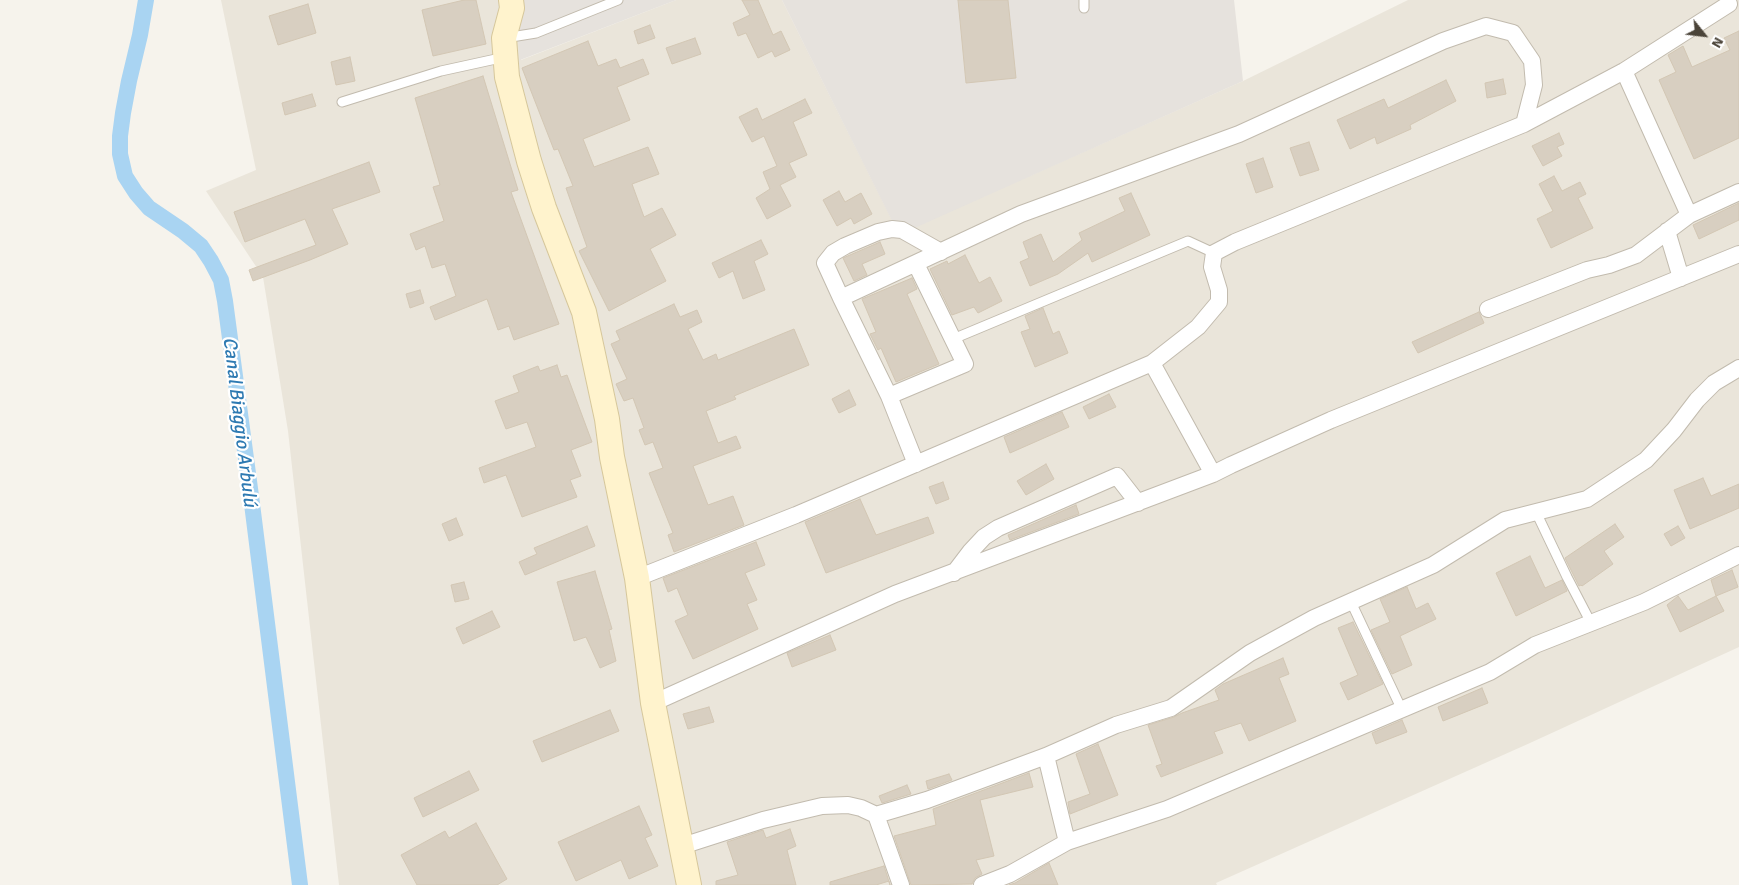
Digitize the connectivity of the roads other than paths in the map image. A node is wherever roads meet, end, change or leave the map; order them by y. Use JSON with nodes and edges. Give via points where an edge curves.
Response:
{"nodes":[{"id":1,"x":511,"y":0,"type":"edge"},
{"id":2,"x":618,"y":0,"type":"edge"},
{"id":3,"x":1729,"y":4,"type":"dead end"},
{"id":4,"x":504,"y":47,"type":"junction"},
{"id":5,"x":1624,"y":71,"type":"junction"},
{"id":6,"x":342,"y":102,"type":"dead end"},
{"id":7,"x":1524,"y":124,"type":"junction"},
{"id":8,"x":1739,"y":192,"type":"edge"},
{"id":9,"x":1689,"y":215,"type":"junction"},
{"id":10,"x":1667,"y":231,"type":"junction"},
{"id":11,"x":941,"y":252,"type":"junction"},
{"id":12,"x":1214,"y":253,"type":"junction"},
{"id":13,"x":1739,"y":254,"type":"edge"},
{"id":14,"x":916,"y":264,"type":"junction"},
{"id":15,"x":1681,"y":278,"type":"junction"},
{"id":16,"x":840,"y":298,"type":"junction"},
{"id":17,"x":1488,"y":309,"type":"dead end"},
{"id":18,"x":953,"y":338,"type":"junction"},
{"id":19,"x":1152,"y":363,"type":"junction"},
{"id":20,"x":1739,"y":368,"type":"edge"},
{"id":21,"x":889,"y":396,"type":"junction"},
{"id":22,"x":916,"y":464,"type":"junction"},
{"id":23,"x":1213,"y":474,"type":"junction"},
{"id":24,"x":1138,"y":503,"type":"junction"},
{"id":25,"x":1536,"y":512,"type":"junction"},
{"id":26,"x":1739,"y":555,"type":"edge"},
{"id":27,"x":954,"y":573,"type":"junction"},
{"id":28,"x":637,"y":578,"type":"junction"},
{"id":29,"x":1351,"y":602,"type":"junction"},
{"id":30,"x":1591,"y":623,"type":"junction"},
{"id":31,"x":653,"y":703,"type":"junction"},
{"id":32,"x":1402,"y":710,"type":"junction"},
{"id":33,"x":1046,"y":756,"type":"junction"},
{"id":34,"x":876,"y":815,"type":"junction"},
{"id":35,"x":1067,"y":842,"type":"junction"},
{"id":36,"x":682,"y":846,"type":"junction"},
{"id":37,"x":689,"y":885,"type":"edge"},
{"id":38,"x":901,"y":885,"type":"edge"},
{"id":39,"x":982,"y":885,"type":"edge"}],
"edges":[{"from":1,"to":4,"type":"main road"},
{"from":2,"to":4,"type":"lane"},
{"from":3,"to":5,"type":"street"},
{"from":4,"to":6,"type":"lane"},
{"from":4,"to":28,"type":"main road","via":[[507,77],[529,161],[584,312]]},
{"from":5,"to":7,"type":"street"},
{"from":5,"to":9,"type":"street"},
{"from":7,"to":11,"type":"street","via":[[1534,85],[1532,61],[1513,33],[1486,26],[1443,41],[1239,134],[1021,214]]},
{"from":7,"to":12,"type":"street"},
{"from":8,"to":9,"type":"street"},
{"from":9,"to":10,"type":"street"},
{"from":10,"to":15,"type":"street"},
{"from":10,"to":17,"type":"street","via":[[1636,255],[1587,270]]},
{"from":11,"to":14,"type":"street"},
{"from":11,"to":16,"type":"street","via":[[902,230],[892,229],[846,246],[832,253],[826,263]]},
{"from":12,"to":18,"type":"lane","via":[[1188,241]]},
{"from":12,"to":19,"type":"street","via":[[1212,267],[1220,290],[1219,302],[1198,327]]},
{"from":13,"to":15,"type":"street"},
{"from":14,"to":16,"type":"street"},
{"from":14,"to":18,"type":"street"},
{"from":15,"to":23,"type":"street","via":[[1331,420]]},
{"from":16,"to":21,"type":"street"},
{"from":18,"to":21,"type":"street","via":[[965,364]]},
{"from":19,"to":22,"type":"street"},
{"from":19,"to":23,"type":"street"},
{"from":20,"to":25,"type":"street","via":[[1714,383],[1646,460],[1587,499]]},
{"from":21,"to":22,"type":"street"},
{"from":22,"to":28,"type":"street"},
{"from":23,"to":24,"type":"street"},
{"from":24,"to":27,"type":"street"},
{"from":24,"to":27,"type":"street","via":[[1117,476],[998,528],[984,537]]},
{"from":25,"to":29,"type":"street","via":[[1505,520],[1433,565]]},
{"from":25,"to":30,"type":"lane"},
{"from":26,"to":30,"type":"street","via":[[1644,602]]},
{"from":27,"to":31,"type":"street","via":[[895,594]]},
{"from":28,"to":31,"type":"main road"},
{"from":29,"to":32,"type":"lane"},
{"from":29,"to":33,"type":"street","via":[[1250,653],[1171,708],[1116,725]]},
{"from":30,"to":32,"type":"street","via":[[1536,645],[1490,672]]},
{"from":31,"to":36,"type":"main road"},
{"from":32,"to":35,"type":"street","via":[[1167,809]]},
{"from":33,"to":34,"type":"street","via":[[927,800]]},
{"from":33,"to":35,"type":"street"},
{"from":34,"to":36,"type":"street","via":[[848,805],[822,806],[763,820]]},
{"from":34,"to":38,"type":"street"},
{"from":35,"to":39,"type":"street","via":[[1010,874]]},
{"from":36,"to":37,"type":"main road"}]}
